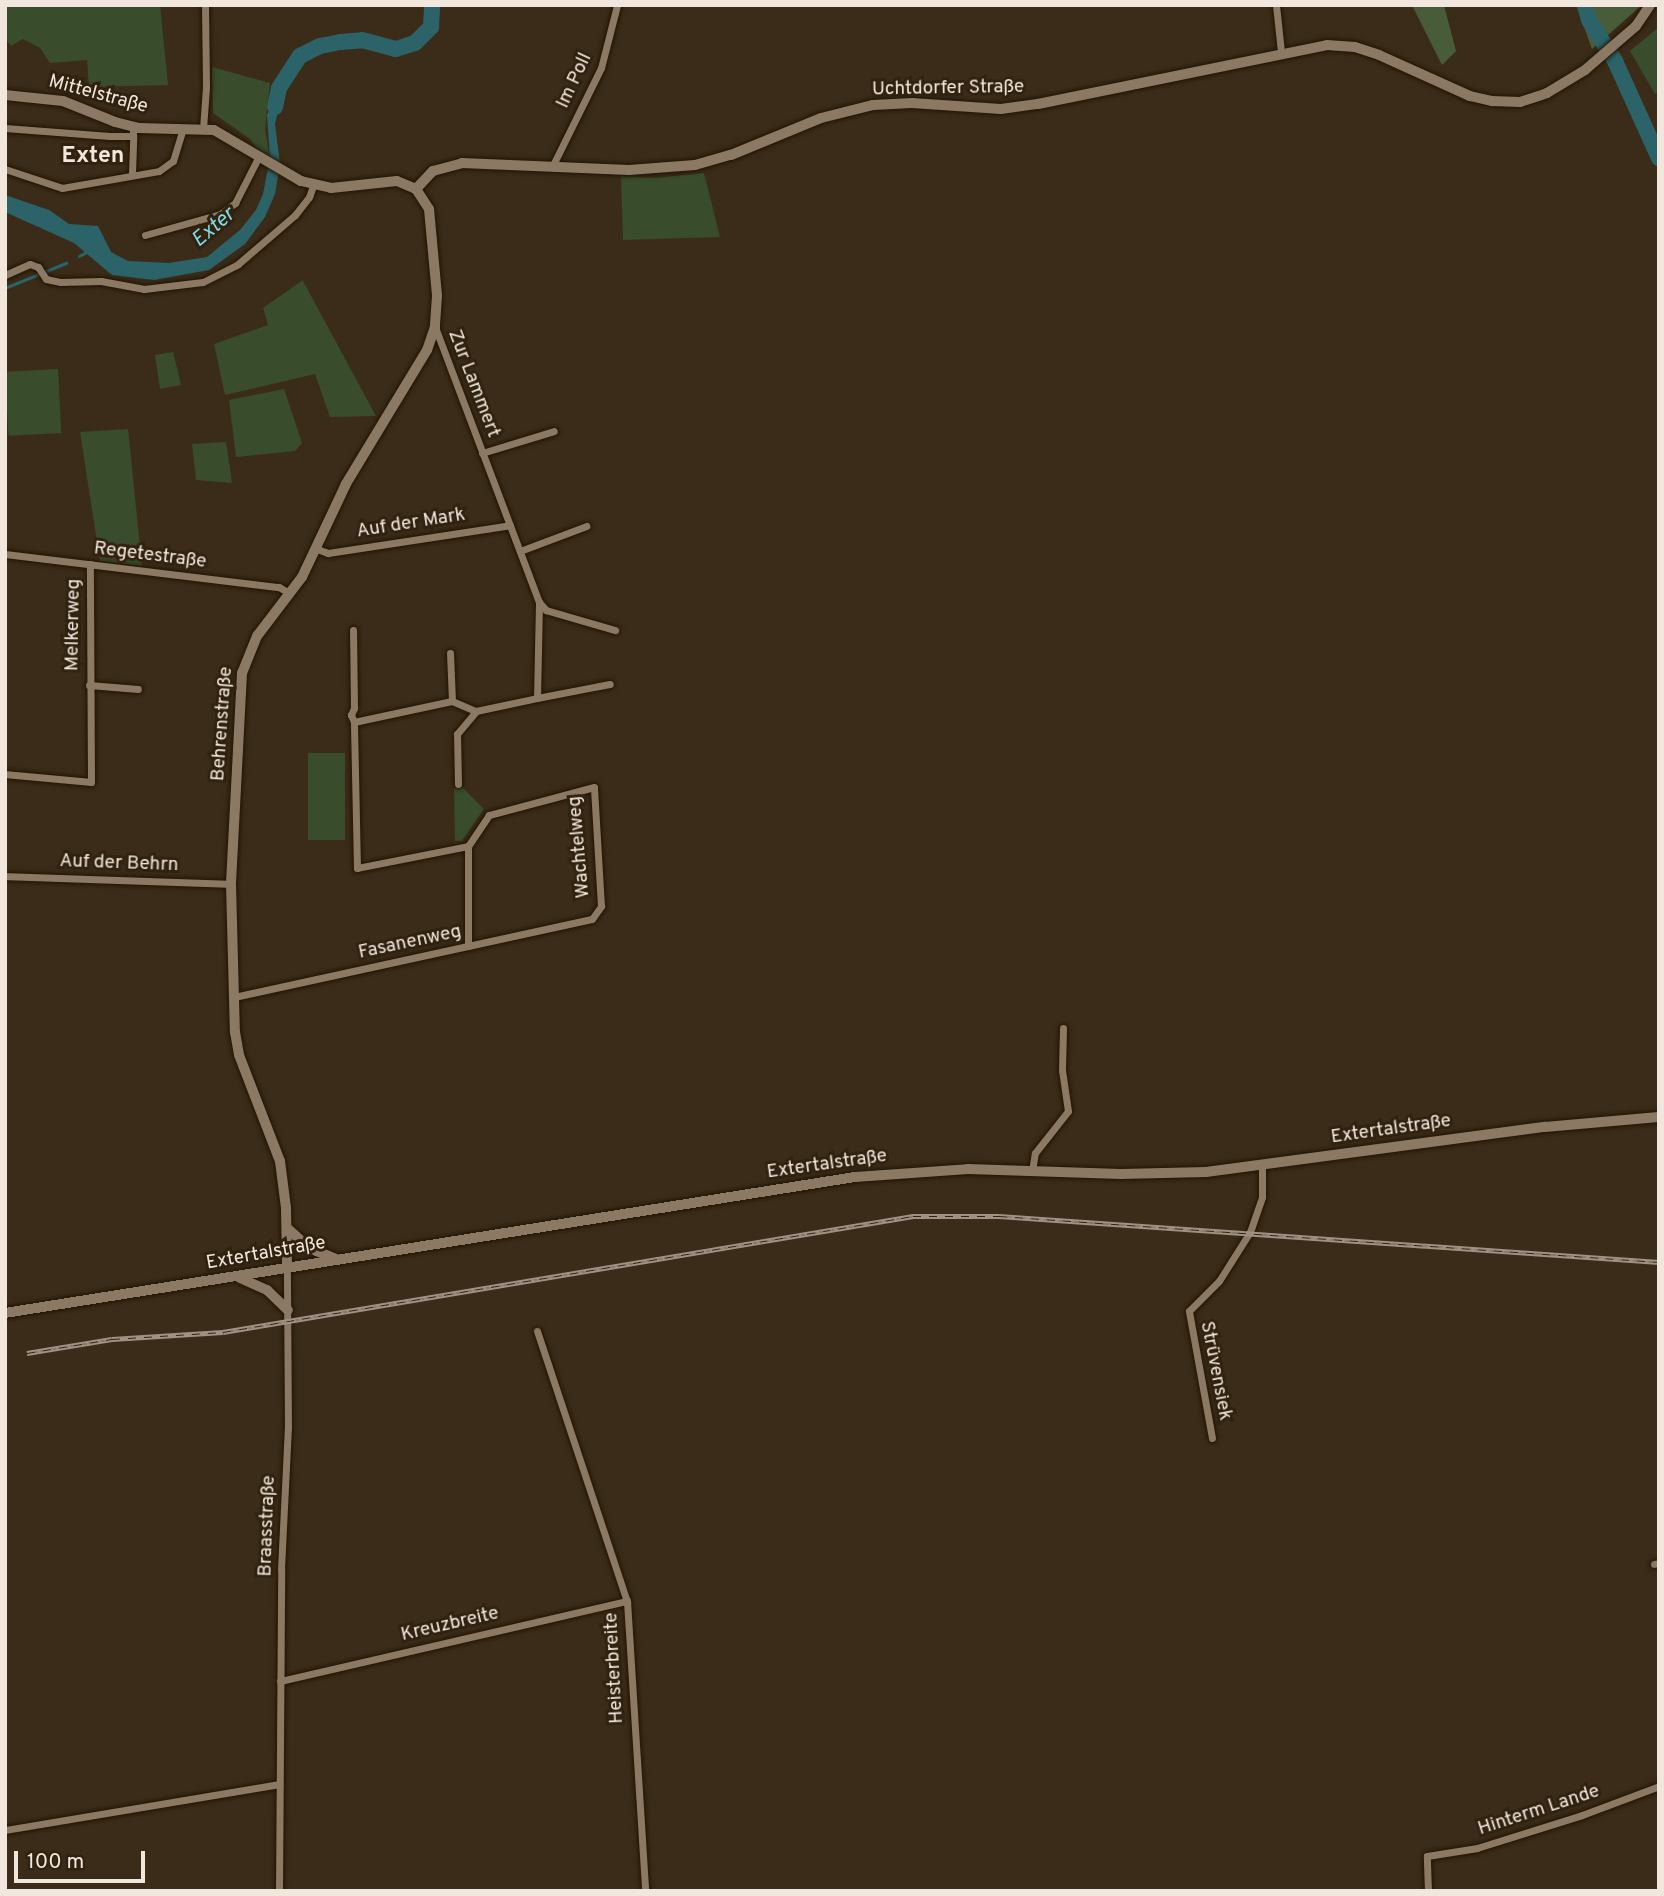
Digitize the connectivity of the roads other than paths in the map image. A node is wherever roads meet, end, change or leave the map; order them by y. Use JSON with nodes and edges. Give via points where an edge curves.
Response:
{"nodes":[{"id":1,"x":205,"y":5,"type":"edge"},
{"id":2,"x":617,"y":5,"type":"edge"},
{"id":3,"x":1276,"y":5,"type":"edge"},
{"id":4,"x":1651,"y":12,"type":"edge"},
{"id":5,"x":1281,"y":52,"type":"junction"},
{"id":6,"x":5,"y":95,"type":"edge"},
{"id":7,"x":5,"y":128,"type":"edge"},
{"id":8,"x":183,"y":129,"type":"junction"},
{"id":9,"x":203,"y":129,"type":"junction"},
{"id":10,"x":133,"y":131,"type":"junction"},
{"id":11,"x":259,"y":158,"type":"junction"},
{"id":12,"x":552,"y":167,"type":"junction"},
{"id":13,"x":5,"y":169,"type":"edge"},
{"id":14,"x":132,"y":173,"type":"junction"},
{"id":15,"x":313,"y":186,"type":"junction"},
{"id":16,"x":416,"y":188,"type":"junction"},
{"id":17,"x":145,"y":235,"type":"dead end"},
{"id":18,"x":5,"y":275,"type":"edge"},
{"id":19,"x":435,"y":327,"type":"junction"},
{"id":20,"x":554,"y":431,"type":"dead end"},
{"id":21,"x":482,"y":453,"type":"junction"},
{"id":22,"x":510,"y":525,"type":"junction"},
{"id":23,"x":586,"y":526,"type":"dead end"},
{"id":24,"x":317,"y":549,"type":"junction"},
{"id":25,"x":520,"y":551,"type":"junction"},
{"id":26,"x":5,"y":554,"type":"edge"},
{"id":27,"x":90,"y":564,"type":"junction"},
{"id":28,"x":289,"y":593,"type":"junction"},
{"id":29,"x":539,"y":602,"type":"junction"},
{"id":30,"x":353,"y":630,"type":"dead end"},
{"id":31,"x":615,"y":630,"type":"dead end"},
{"id":32,"x":450,"y":653,"type":"dead end"},
{"id":33,"x":610,"y":684,"type":"dead end"},
{"id":34,"x":89,"y":685,"type":"junction"},
{"id":35,"x":138,"y":689,"type":"dead end"},
{"id":36,"x":537,"y":698,"type":"junction"},
{"id":37,"x":452,"y":701,"type":"junction"},
{"id":38,"x":476,"y":711,"type":"junction"},
{"id":39,"x":354,"y":722,"type":"junction"},
{"id":40,"x":5,"y":774,"type":"edge"},
{"id":41,"x":458,"y":784,"type":"dead end"},
{"id":42,"x":468,"y":846,"type":"junction"},
{"id":43,"x":5,"y":876,"type":"edge"},
{"id":44,"x":231,"y":884,"type":"junction"},
{"id":45,"x":592,"y":919,"type":"joint"},
{"id":46,"x":468,"y":946,"type":"junction"},
{"id":47,"x":234,"y":997,"type":"junction"},
{"id":48,"x":1063,"y":1028,"type":"dead end"},
{"id":49,"x":1659,"y":1117,"type":"edge"},
{"id":50,"x":1262,"y":1166,"type":"junction"},
{"id":51,"x":1032,"y":1171,"type":"junction"},
{"id":52,"x":287,"y":1228,"type":"junction"},
{"id":53,"x":337,"y":1259,"type":"junction"},
{"id":54,"x":287,"y":1268,"type":"junction"},
{"id":55,"x":236,"y":1277,"type":"junction"},
{"id":56,"x":288,"y":1310,"type":"junction"},
{"id":57,"x":5,"y":1313,"type":"edge"},
{"id":58,"x":537,"y":1331,"type":"dead end"},
{"id":59,"x":1212,"y":1438,"type":"dead end"},
{"id":60,"x":627,"y":1601,"type":"junction"},
{"id":61,"x":281,"y":1681,"type":"junction"},
{"id":62,"x":279,"y":1784,"type":"junction"},
{"id":63,"x":1659,"y":1786,"type":"edge"},
{"id":64,"x":5,"y":1830,"type":"edge"},
{"id":65,"x":279,"y":1891,"type":"edge"},
{"id":66,"x":645,"y":1891,"type":"edge"},
{"id":67,"x":1428,"y":1891,"type":"edge"}],
"edges":[{"from":1,"to":9,"type":"street"},
{"from":2,"to":12,"type":"street","name":"Im Poll","via":[[601,68]]},
{"from":3,"to":5,"type":"street"},
{"from":4,"to":5,"type":"main road","name":"Uchtdorfer Straße","via":[[1598,59],[1547,93],[1520,102],[1470,96],[1355,47],[1327,45]]},
{"from":5,"to":12,"type":"main road","name":"Uchtdorfer Straße","via":[[1001,109],[873,105],[821,118],[732,155],[695,165],[629,170]]},
{"from":6,"to":10,"type":"main road","name":"Mittelstraße","via":[[63,101]]},
{"from":7,"to":10,"type":"street"},
{"from":8,"to":9,"type":"main road","name":"Mittelstraße"},
{"from":8,"to":10,"type":"main road","name":"Mittelstraße"},
{"from":8,"to":14,"type":"street","via":[[173,161],[159,170]]},
{"from":9,"to":11,"type":"main road","name":"Mittelstraße","via":[[223,133]]},
{"from":10,"to":14,"type":"street"},
{"from":11,"to":15,"type":"main road","name":"Mittelstraße"},
{"from":11,"to":17,"type":"street","via":[[235,203],[220,214]]},
{"from":12,"to":16,"type":"main road","name":"Uchtdorfer Straße","via":[[462,163],[433,172]]},
{"from":13,"to":14,"type":"street","via":[[62,188]]},
{"from":15,"to":16,"type":"main road","name":"Mittelstraße","via":[[397,181]]},
{"from":15,"to":18,"type":"street","via":[[295,215],[237,264],[203,282],[144,289],[101,281],[60,282],[30,264]]},
{"from":16,"to":19,"type":"main road","name":"Behrenstraße","via":[[429,209],[437,296]]},
{"from":19,"to":21,"type":"street","name":"Zur Lammert"},
{"from":19,"to":24,"type":"main road","name":"Behrenstraße","via":[[427,350],[346,484]]},
{"from":20,"to":21,"type":"street","name":"Zur Lammert"},
{"from":21,"to":22,"type":"street","name":"Zur Lammert"},
{"from":22,"to":24,"type":"street","name":"Auf der Mark","via":[[328,553]]},
{"from":22,"to":25,"type":"street","name":"Zur Lammert"},
{"from":23,"to":25,"type":"street"},
{"from":24,"to":28,"type":"main road","name":"Behrenstraße"},
{"from":25,"to":29,"type":"street","name":"Zur Lammert"},
{"from":26,"to":27,"type":"street","name":"Regetestraße"},
{"from":27,"to":28,"type":"street","name":"Regetestraße","via":[[279,587]]},
{"from":27,"to":34,"type":"street","name":"Melkerweg"},
{"from":28,"to":44,"type":"main road","name":"Behrenstraße","via":[[257,636],[242,674]]},
{"from":29,"to":31,"type":"street","via":[[546,610]]},
{"from":29,"to":36,"type":"street"},
{"from":30,"to":39,"type":"street"},
{"from":32,"to":37,"type":"street"},
{"from":33,"to":36,"type":"street"},
{"from":34,"to":35,"type":"street","name":"Melkerweg"},
{"from":34,"to":40,"type":"street","name":"Melkerweg","via":[[91,782]]},
{"from":36,"to":38,"type":"street"},
{"from":37,"to":38,"type":"street"},
{"from":37,"to":39,"type":"street"},
{"from":38,"to":41,"type":"street","via":[[457,734]]},
{"from":39,"to":42,"type":"street","via":[[357,868]]},
{"from":42,"to":45,"type":"street","name":"Wachtelweg","via":[[489,815],[594,786],[601,906]]},
{"from":42,"to":46,"type":"street"},
{"from":43,"to":44,"type":"street","name":"Auf der Behrn"},
{"from":44,"to":47,"type":"main road","name":"Behrenstraße"},
{"from":45,"to":46,"type":"street","name":"Fasanenweg"},
{"from":46,"to":47,"type":"street","name":"Fasanenweg"},
{"from":47,"to":52,"type":"main road","name":"Behrenstraße","via":[[239,1055],[280,1161]]},
{"from":48,"to":51,"type":"street","via":[[1062,1070],[1068,1111],[1034,1153]]},
{"from":49,"to":50,"type":"main road","name":"Extertalstraße","via":[[1537,1128]]},
{"from":50,"to":51,"type":"main road","name":"Extertalstraße","via":[[1150,1174]]},
{"from":50,"to":59,"type":"street","name":"Strüvensiek","via":[[1262,1197],[1250,1232],[1219,1281],[1189,1311]]},
{"from":51,"to":53,"type":"main road","name":"Extertalstraße","via":[[956,1169],[855,1177]]},
{"from":52,"to":53,"type":"main road","via":[[309,1248]]},
{"from":52,"to":54,"type":"main road","name":"Behrenstraße"},
{"from":53,"to":54,"type":"main road","name":"Extertalstraße"},
{"from":54,"to":55,"type":"main road","name":"Extertalstraße"},
{"from":54,"to":56,"type":"street","name":"Braasstraße"},
{"from":55,"to":56,"type":"main road","via":[[267,1290]]},
{"from":55,"to":57,"type":"main road","name":"Extertalstraße"},
{"from":56,"to":61,"type":"street","name":"Braasstraße"},
{"from":58,"to":60,"type":"street","name":"Heisterbreite"},
{"from":60,"to":61,"type":"street","name":"Kreuzbreite"},
{"from":60,"to":66,"type":"street","name":"Heisterbreite"},
{"from":61,"to":62,"type":"street","name":"Braasstraße"},
{"from":62,"to":64,"type":"street"},
{"from":62,"to":65,"type":"street","name":"Braasstraße"},
{"from":63,"to":67,"type":"street","name":"Hinterm Lande","via":[[1477,1848],[1427,1856]]}]}
